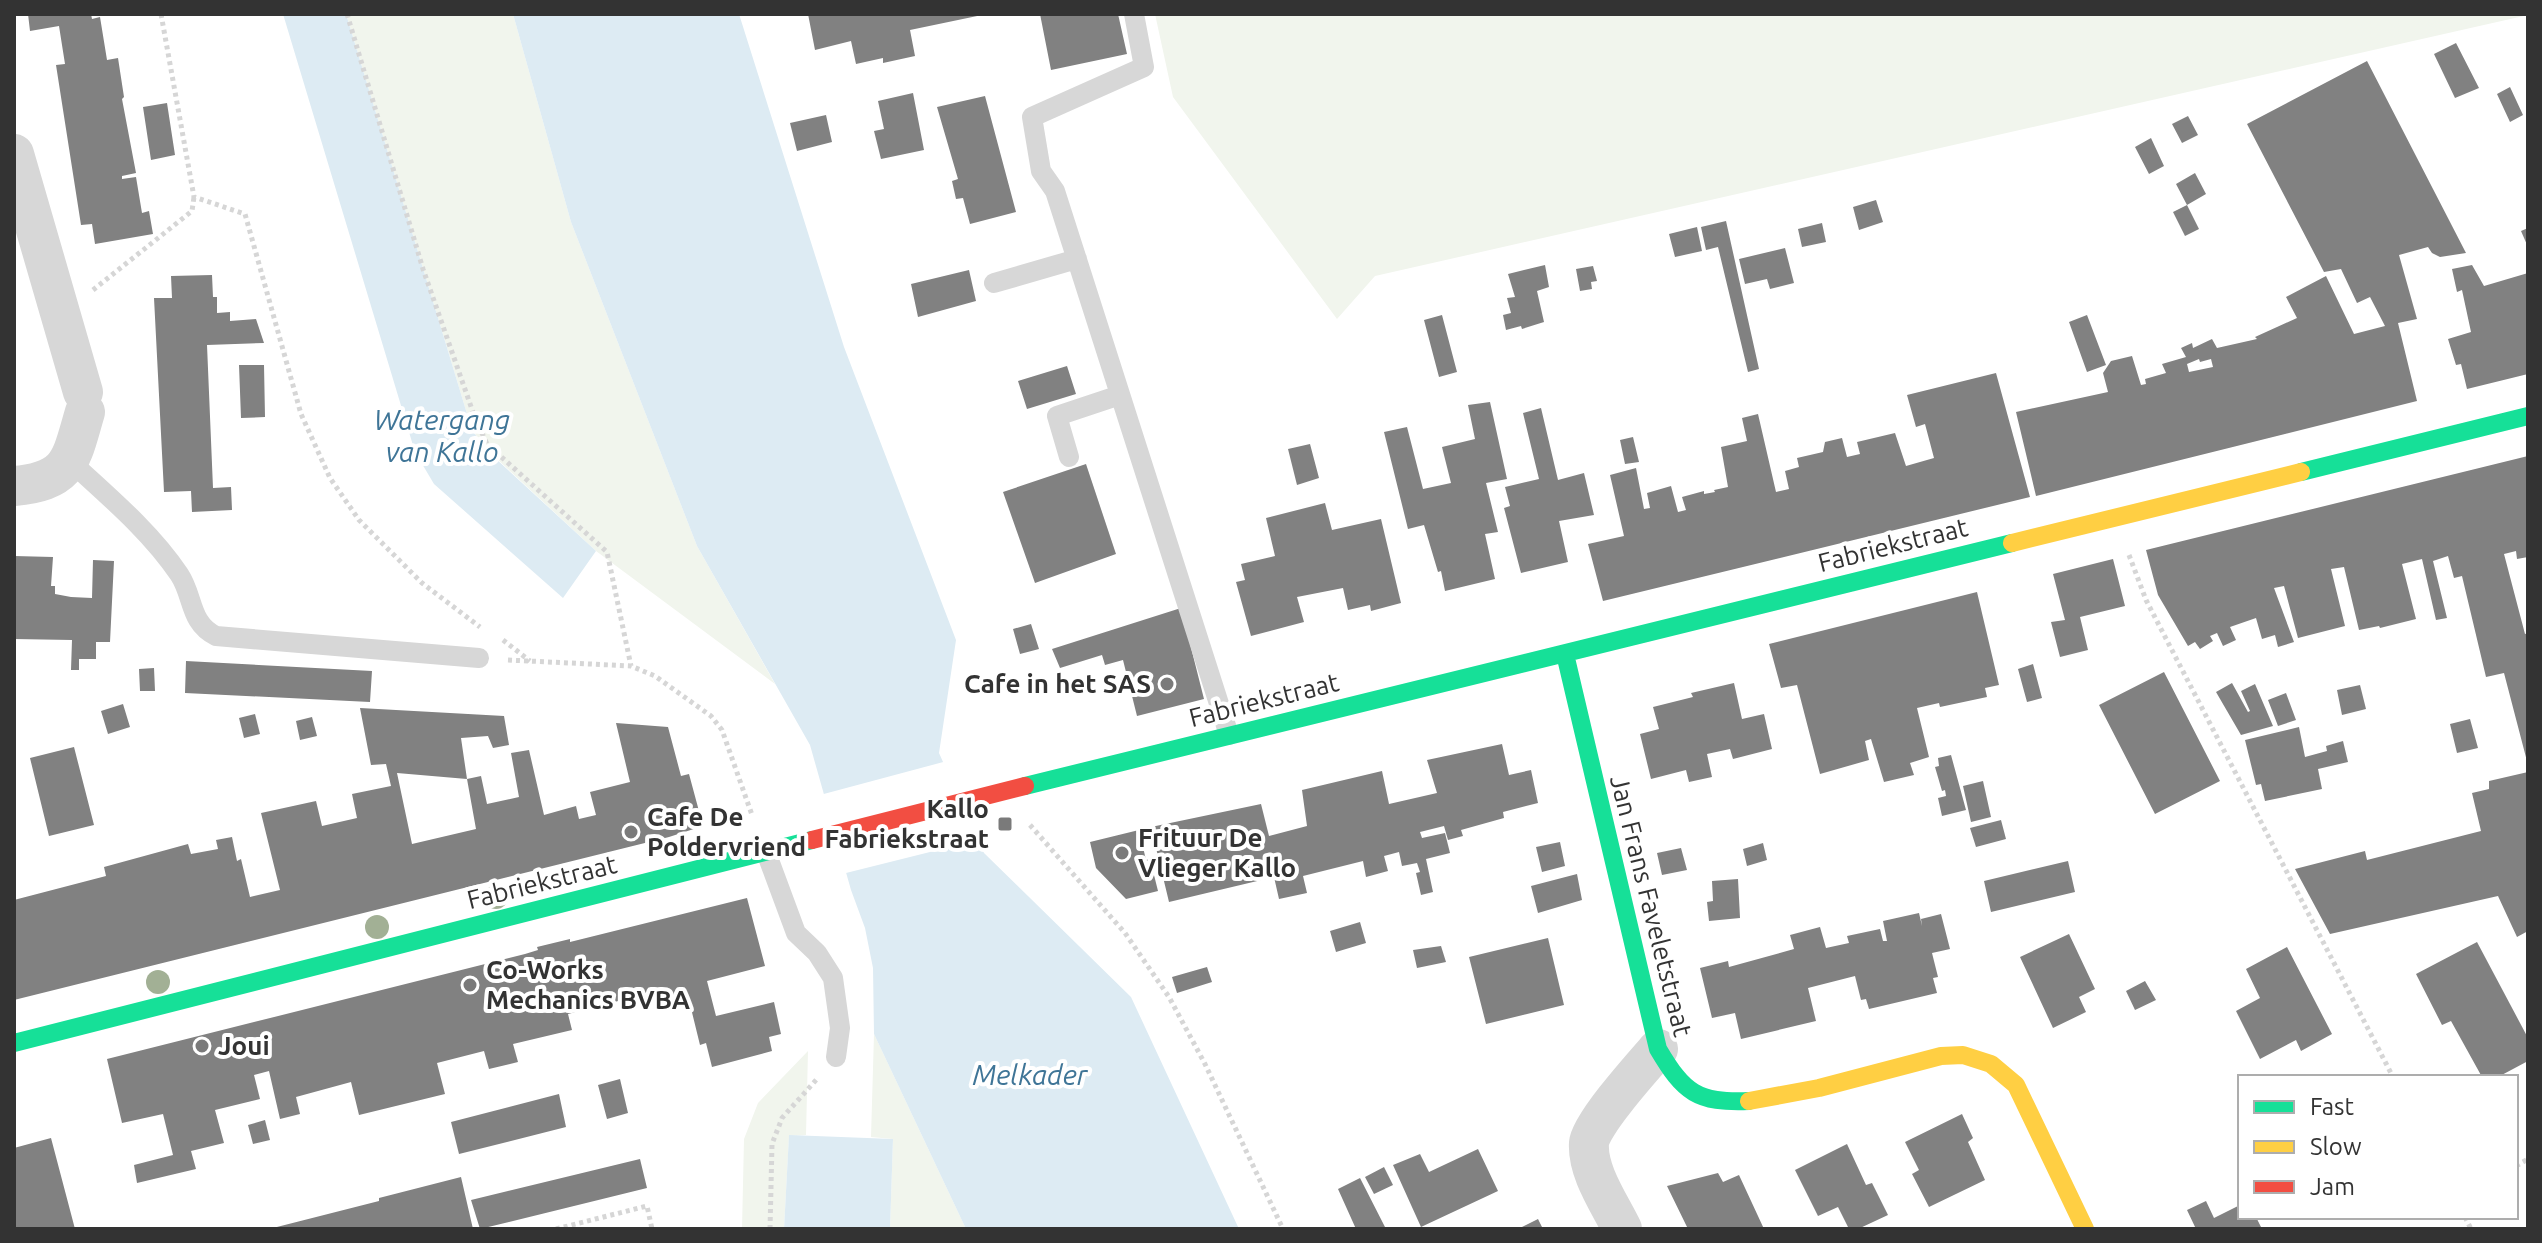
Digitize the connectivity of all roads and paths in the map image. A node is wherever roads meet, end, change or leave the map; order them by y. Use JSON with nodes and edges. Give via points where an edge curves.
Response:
{"nodes":[{"id":1,"x":161,"y":14,"type":"edge"},
{"id":2,"x":347,"y":14,"type":"edge"},
{"id":3,"x":1134,"y":14,"type":"edge"},
{"id":4,"x":14,"y":154,"type":"edge"},
{"id":5,"x":194,"y":197,"type":"junction"},
{"id":6,"x":1077,"y":259,"type":"junction"},
{"id":7,"x":994,"y":283,"type":"dead end"},
{"id":8,"x":62,"y":317,"type":"junction"},
{"id":9,"x":1120,"y":395,"type":"junction"},
{"id":10,"x":2528,"y":416,"type":"edge"},
{"id":11,"x":1069,"y":457,"type":"dead end"},
{"id":12,"x":70,"y":461,"type":"junction"},
{"id":13,"x":14,"y":486,"type":"edge"},
{"id":14,"x":2116,"y":517,"type":"junction"},
{"id":15,"x":486,"y":631,"type":"dead end"},
{"id":16,"x":498,"y":638,"type":"dead end"},
{"id":17,"x":1565,"y":654,"type":"junction"},
{"id":18,"x":479,"y":658,"type":"joint"},
{"id":19,"x":530,"y":661,"type":"junction"},
{"id":20,"x":631,"y":666,"type":"junction"},
{"id":21,"x":1229,"y":735,"type":"junction"},
{"id":22,"x":1003,"y":792,"type":"junction"},
{"id":23,"x":776,"y":849,"type":"junction"},
{"id":24,"x":14,"y":1043,"type":"edge"},
{"id":25,"x":1658,"y":1049,"type":"junction"},
{"id":26,"x":836,"y":1057,"type":"joint"},
{"id":27,"x":2392,"y":1075,"type":"edge"},
{"id":28,"x":566,"y":1228,"type":"edge"},
{"id":29,"x":556,"y":1229,"type":"edge"},
{"id":30,"x":652,"y":1229,"type":"edge"},
{"id":31,"x":770,"y":1229,"type":"edge"},
{"id":32,"x":1283,"y":1229,"type":"edge"},
{"id":33,"x":1622,"y":1229,"type":"edge"},
{"id":34,"x":2085,"y":1229,"type":"edge"}],
"edges":[{"from":1,"to":5,"type":"path"},
{"from":2,"to":20,"type":"path","via":[[423,269],[475,418],[487,444],[607,552]]},
{"from":3,"to":6,"type":"lane","via":[[1144,67],[1032,117],[1041,171],[1055,191]]},
{"from":4,"to":8,"type":"street"},
{"from":5,"to":8,"type":"path","via":[[192,211]]},
{"from":5,"to":15,"type":"path","via":[[245,214],[301,414],[347,504],[422,583]]},
{"from":6,"to":7,"type":"lane"},
{"from":6,"to":9,"type":"lane"},
{"from":8,"to":12,"type":"street","via":[[84,402]]},
{"from":9,"to":11,"type":"lane","via":[[1057,416]]},
{"from":9,"to":21,"type":"lane"},
{"from":10,"to":14,"type":"main road","name":"Fabriekstraat"},
{"from":12,"to":13,"type":"street","via":[[57,474]]},
{"from":12,"to":18,"type":"lane","via":[[145,532],[181,576],[195,619],[216,636]]},
{"from":14,"to":17,"type":"main road","name":"Fabriekstraat"},
{"from":14,"to":27,"type":"path","via":[[2146,600]]},
{"from":16,"to":19,"type":"path"},
{"from":17,"to":21,"type":"main road","name":"Fabriekstraat"},
{"from":17,"to":25,"type":"main road","name":"Jan Frans Faveletstraat"},
{"from":18,"to":19,"type":"path"},
{"from":19,"to":20,"type":"path"},
{"from":20,"to":23,"type":"path","via":[[655,676],[711,716]]},
{"from":21,"to":22,"type":"main road","name":"Fabriekstraat"},
{"from":22,"to":23,"type":"main road","name":"Fabriekstraat"},
{"from":22,"to":32,"type":"path","via":[[1125,933],[1169,997]]},
{"from":23,"to":24,"type":"main road","name":"Fabriekstraat"},
{"from":23,"to":26,"type":"lane","via":[[796,933],[833,978],[840,1028]]},
{"from":25,"to":33,"type":"street","via":[[1588,1139],[1595,1173]]},
{"from":25,"to":34,"type":"main road","name":"Jan Frans Faveletstraat","via":[[1675,1078],[1704,1099],[1736,1102],[1767,1100],[1941,1056],[1963,1055],[1991,1064],[2016,1085]]},
{"from":26,"to":31,"type":"path","via":[[782,1118],[772,1144]]},
{"from":28,"to":29,"type":"path"},
{"from":28,"to":30,"type":"path","via":[[647,1206]]}]}
